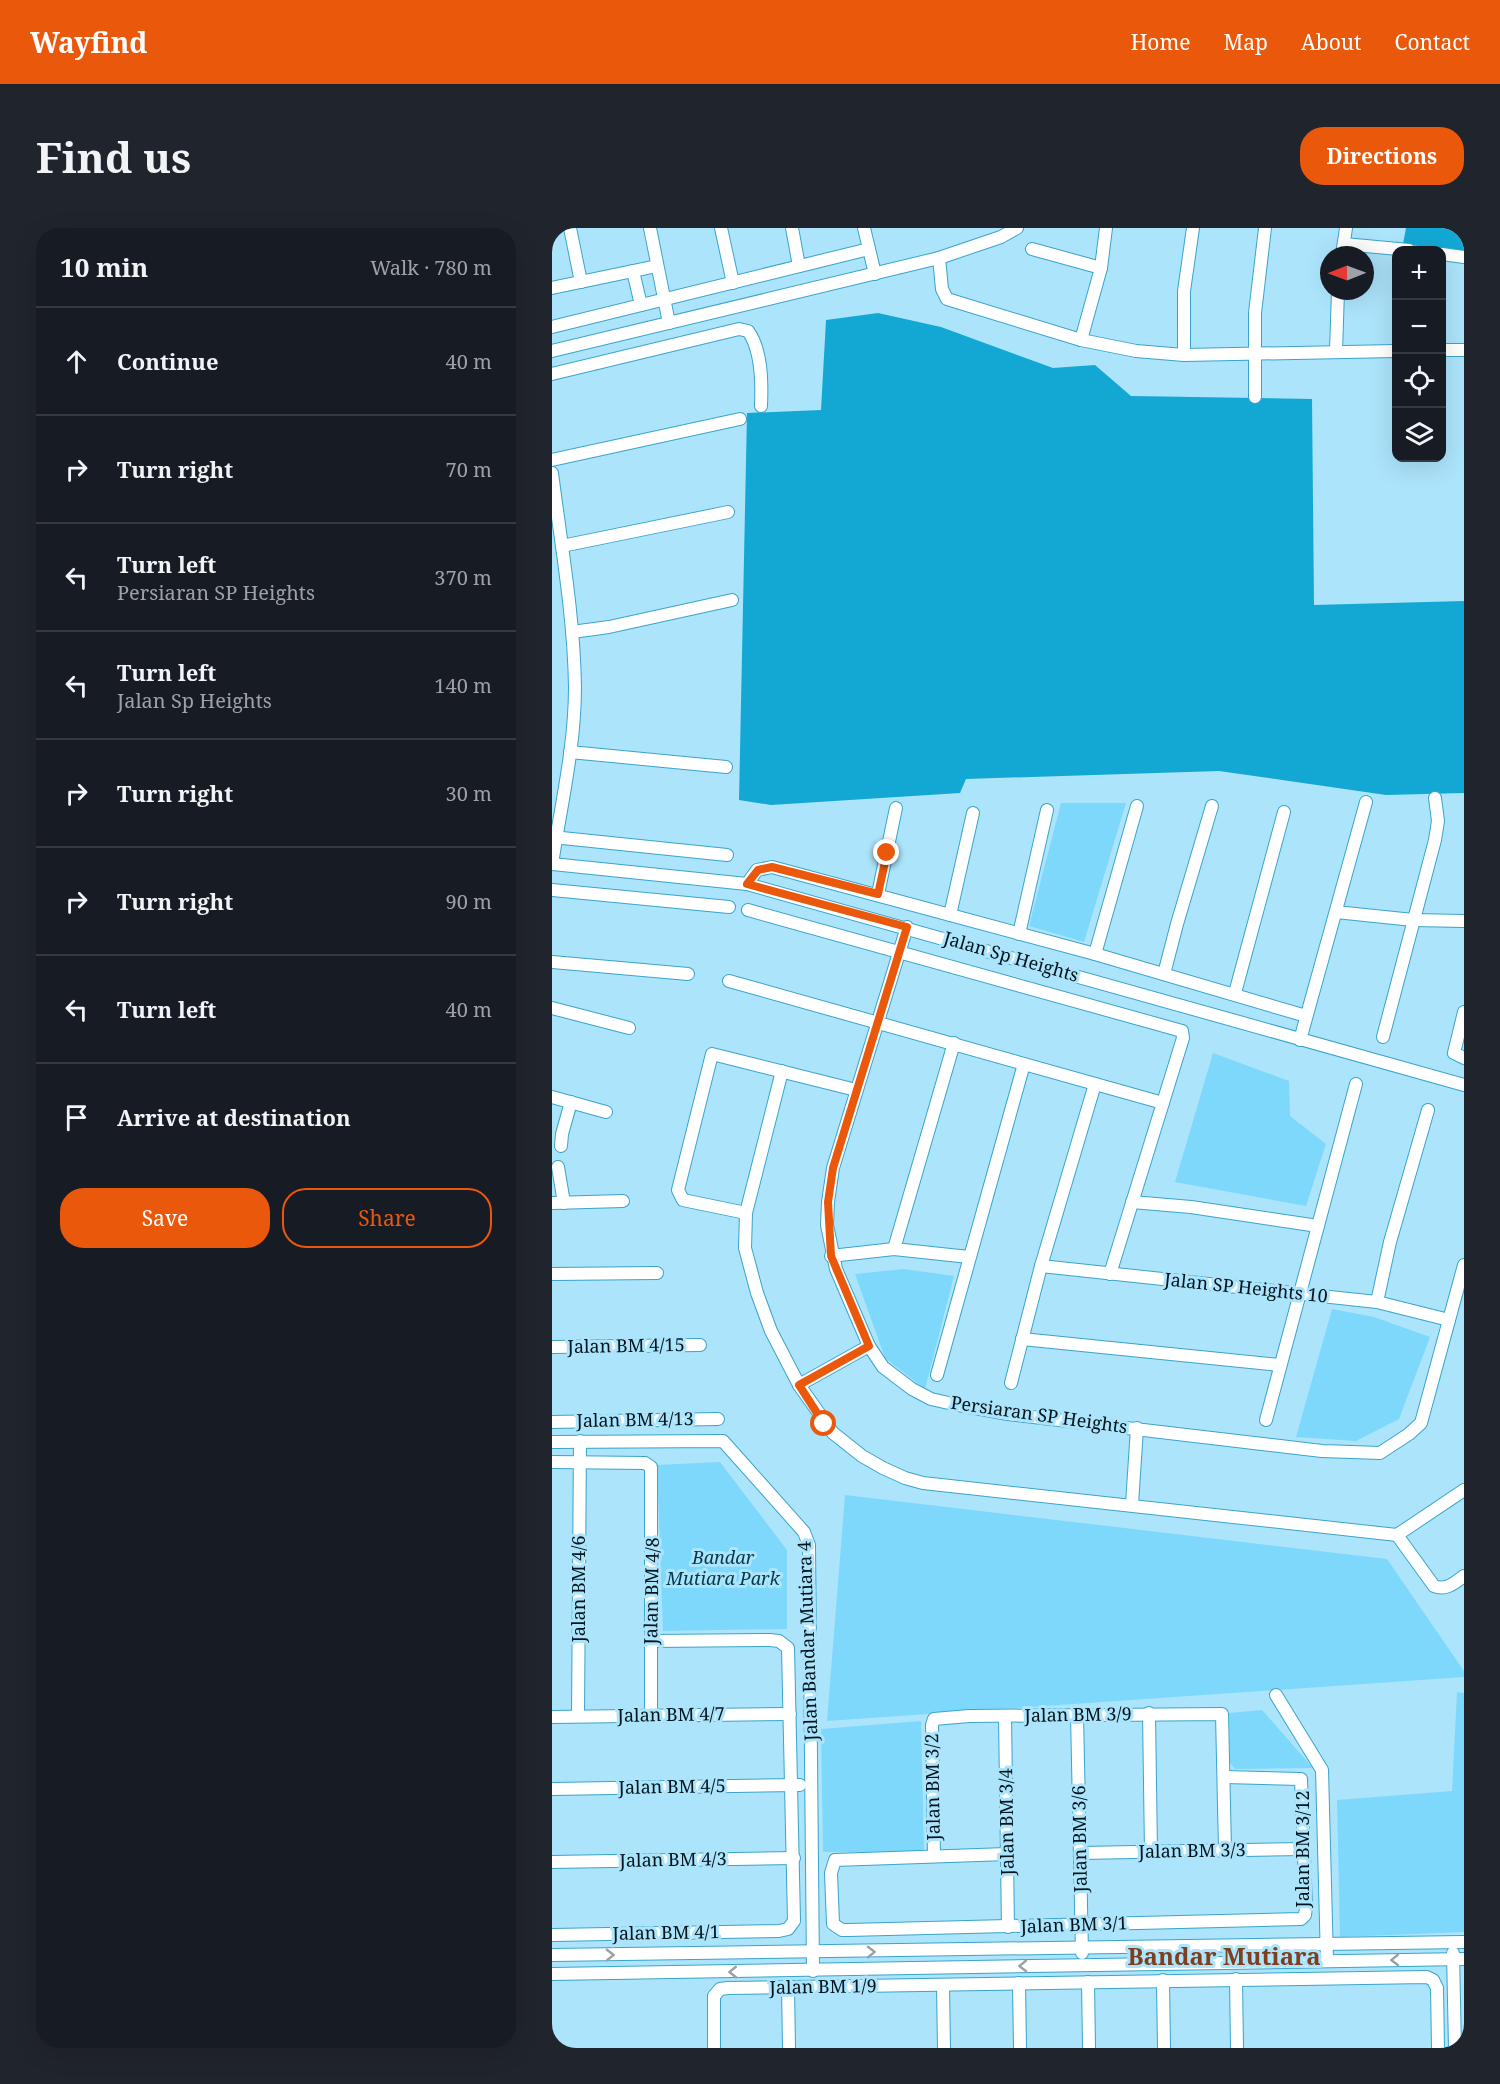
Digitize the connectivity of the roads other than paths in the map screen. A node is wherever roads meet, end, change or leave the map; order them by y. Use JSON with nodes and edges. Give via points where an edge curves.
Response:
{"nodes":[{"id":1,"x":570,"y":228,"type":"edge"},
{"id":2,"x":650,"y":228,"type":"edge"},
{"id":3,"x":721,"y":228,"type":"edge"},
{"id":4,"x":792,"y":228,"type":"edge"},
{"id":5,"x":864,"y":228,"type":"edge"},
{"id":6,"x":1017,"y":228,"type":"edge"},
{"id":7,"x":1106,"y":228,"type":"edge"},
{"id":8,"x":1193,"y":228,"type":"edge"},
{"id":9,"x":1266,"y":228,"type":"edge"},
{"id":10,"x":1346,"y":228,"type":"edge"},
{"id":11,"x":1344,"y":246,"type":"edge"},
{"id":12,"x":869,"y":249,"type":"junction"},
{"id":13,"x":1032,"y":249,"type":"dead end"},
{"id":14,"x":1374,"y":250,"type":"edge"},
{"id":15,"x":1392,"y":250,"type":"edge"},
{"id":16,"x":1446,"y":255,"type":"edge"},
{"id":17,"x":1464,"y":257,"type":"edge"},
{"id":18,"x":939,"y":258,"type":"junction"},
{"id":19,"x":657,"y":266,"type":"junction"},
{"id":20,"x":800,"y":266,"type":"junction"},
{"id":21,"x":1101,"y":268,"type":"junction"},
{"id":22,"x":633,"y":271,"type":"junction"},
{"id":23,"x":875,"y":274,"type":"junction"},
{"id":24,"x":581,"y":282,"type":"junction"},
{"id":25,"x":733,"y":283,"type":"junction"},
{"id":26,"x":552,"y":288,"type":"edge"},
{"id":27,"x":665,"y":299,"type":"junction"},
{"id":28,"x":1338,"y":300,"type":"edge"},
{"id":29,"x":640,"y":305,"type":"junction"},
{"id":30,"x":669,"y":323,"type":"junction"},
{"id":31,"x":552,"y":327,"type":"edge"},
{"id":32,"x":1081,"y":340,"type":"junction"},
{"id":33,"x":1446,"y":350,"type":"edge"},
{"id":34,"x":1464,"y":350,"type":"edge"},
{"id":35,"x":552,"y":351,"type":"edge"},
{"id":36,"x":1336,"y":351,"type":"junction"},
{"id":37,"x":1392,"y":351,"type":"edge"},
{"id":38,"x":1255,"y":354,"type":"junction"},
{"id":39,"x":1184,"y":355,"type":"junction"},
{"id":40,"x":552,"y":374,"type":"edge"},
{"id":41,"x":1255,"y":398,"type":"dead end"},
{"id":42,"x":760,"y":406,"type":"dead end"},
{"id":43,"x":740,"y":419,"type":"dead end"},
{"id":44,"x":552,"y":460,"type":"edge"},
{"id":45,"x":552,"y":473,"type":"edge"},
{"id":46,"x":728,"y":512,"type":"dead end"},
{"id":47,"x":562,"y":546,"type":"junction"},
{"id":48,"x":732,"y":600,"type":"dead end"},
{"id":49,"x":572,"y":632,"type":"junction"},
{"id":50,"x":570,"y":752,"type":"junction"},
{"id":51,"x":726,"y":767,"type":"dead end"},
{"id":52,"x":1435,"y":798,"type":"dead end"},
{"id":53,"x":1366,"y":802,"type":"dead end"},
{"id":54,"x":1137,"y":806,"type":"dead end"},
{"id":55,"x":1212,"y":806,"type":"dead end"},
{"id":56,"x":896,"y":808,"type":"dead end"},
{"id":57,"x":1047,"y":810,"type":"dead end"},
{"id":58,"x":1284,"y":812,"type":"dead end"},
{"id":59,"x":973,"y":813,"type":"dead end"},
{"id":60,"x":554,"y":837,"type":"edge"},
{"id":61,"x":727,"y":855,"type":"dead end"},
{"id":62,"x":552,"y":864,"type":"edge"},
{"id":63,"x":747,"y":884,"type":"junction"},
{"id":64,"x":552,"y":890,"type":"edge"},
{"id":65,"x":878,"y":894,"type":"junction"},
{"id":66,"x":729,"y":907,"type":"dead end"},
{"id":67,"x":748,"y":910,"type":"dead end"},
{"id":68,"x":1336,"y":912,"type":"junction"},
{"id":69,"x":950,"y":915,"type":"junction"},
{"id":70,"x":1413,"y":920,"type":"junction"},
{"id":71,"x":1464,"y":921,"type":"edge"},
{"id":72,"x":907,"y":927,"type":"junction"},
{"id":73,"x":1019,"y":934,"type":"junction"},
{"id":74,"x":899,"y":953,"type":"junction"},
{"id":75,"x":1095,"y":954,"type":"junction"},
{"id":76,"x":552,"y":962,"type":"edge"},
{"id":77,"x":688,"y":974,"type":"dead end"},
{"id":78,"x":1164,"y":974,"type":"junction"},
{"id":79,"x":729,"y":981,"type":"dead end"},
{"id":80,"x":1235,"y":993,"type":"junction"},
{"id":81,"x":552,"y":1008,"type":"edge"},
{"id":82,"x":1464,"y":1012,"type":"edge"},
{"id":83,"x":1306,"y":1016,"type":"junction"},
{"id":84,"x":876,"y":1022,"type":"junction"},
{"id":85,"x":628,"y":1028,"type":"dead end"},
{"id":86,"x":1383,"y":1037,"type":"dead end"},
{"id":87,"x":1300,"y":1040,"type":"junction"},
{"id":88,"x":954,"y":1043,"type":"junction"},
{"id":89,"x":1464,"y":1058,"type":"edge"},
{"id":90,"x":1024,"y":1064,"type":"junction"},
{"id":91,"x":782,"y":1071,"type":"junction"},
{"id":92,"x":1095,"y":1084,"type":"junction"},
{"id":93,"x":1356,"y":1084,"type":"dead end"},
{"id":94,"x":1464,"y":1085,"type":"edge"},
{"id":95,"x":856,"y":1090,"type":"junction"},
{"id":96,"x":552,"y":1097,"type":"edge"},
{"id":97,"x":571,"y":1102,"type":"junction"},
{"id":98,"x":1163,"y":1103,"type":"junction"},
{"id":99,"x":1428,"y":1110,"type":"dead end"},
{"id":100,"x":606,"y":1112,"type":"dead end"},
{"id":101,"x":561,"y":1146,"type":"dead end"},
{"id":102,"x":558,"y":1167,"type":"dead end"},
{"id":103,"x":623,"y":1202,"type":"dead end"},
{"id":104,"x":1132,"y":1202,"type":"junction"},
{"id":105,"x":558,"y":1203,"type":"edge"},
{"id":106,"x":746,"y":1213,"type":"junction"},
{"id":107,"x":1318,"y":1226,"type":"junction"},
{"id":108,"x":894,"y":1249,"type":"junction"},
{"id":109,"x":831,"y":1256,"type":"junction"},
{"id":110,"x":969,"y":1257,"type":"junction"},
{"id":111,"x":1464,"y":1265,"type":"edge"},
{"id":112,"x":1041,"y":1266,"type":"junction"},
{"id":113,"x":657,"y":1273,"type":"dead end"},
{"id":114,"x":552,"y":1274,"type":"edge"},
{"id":115,"x":1110,"y":1274,"type":"junction"},
{"id":116,"x":1299,"y":1294,"type":"junction"},
{"id":117,"x":1377,"y":1302,"type":"junction"},
{"id":118,"x":1449,"y":1320,"type":"junction"},
{"id":119,"x":1022,"y":1339,"type":"junction"},
{"id":120,"x":700,"y":1345,"type":"dead end"},
{"id":121,"x":869,"y":1346,"type":"junction"},
{"id":122,"x":552,"y":1347,"type":"edge"},
{"id":123,"x":1279,"y":1365,"type":"junction"},
{"id":124,"x":937,"y":1375,"type":"dead end"},
{"id":125,"x":1011,"y":1383,"type":"dead end"},
{"id":126,"x":799,"y":1385,"type":"junction"},
{"id":127,"x":718,"y":1419,"type":"dead end"},
{"id":128,"x":637,"y":1420,"type":"junction"},
{"id":129,"x":1266,"y":1420,"type":"dead end"},
{"id":130,"x":552,"y":1422,"type":"edge"},
{"id":131,"x":1137,"y":1428,"type":"junction"},
{"id":132,"x":637,"y":1440,"type":"junction"},
{"id":133,"x":552,"y":1442,"type":"edge"},
{"id":134,"x":580,"y":1442,"type":"junction"},
{"id":135,"x":552,"y":1462,"type":"edge"},
{"id":136,"x":580,"y":1462,"type":"junction"},
{"id":137,"x":1464,"y":1490,"type":"edge"},
{"id":138,"x":1132,"y":1504,"type":"junction"},
{"id":139,"x":1397,"y":1534,"type":"junction"},
{"id":140,"x":1464,"y":1576,"type":"edge"},
{"id":141,"x":651,"y":1641,"type":"junction"},
{"id":142,"x":1276,"y":1695,"type":"dead end"},
{"id":143,"x":1149,"y":1713,"type":"junction"},
{"id":144,"x":790,"y":1714,"type":"junction"},
{"id":145,"x":1077,"y":1714,"type":"junction"},
{"id":146,"x":651,"y":1715,"type":"junction"},
{"id":147,"x":578,"y":1716,"type":"junction"},
{"id":148,"x":1005,"y":1716,"type":"junction"},
{"id":149,"x":552,"y":1717,"type":"edge"},
{"id":150,"x":934,"y":1719,"type":"joint"},
{"id":151,"x":1225,"y":1776,"type":"junction"},
{"id":152,"x":793,"y":1785,"type":"junction"},
{"id":153,"x":812,"y":1785,"type":"junction"},
{"id":154,"x":552,"y":1789,"type":"edge"},
{"id":155,"x":1304,"y":1849,"type":"junction"},
{"id":156,"x":1225,"y":1850,"type":"junction"},
{"id":157,"x":1152,"y":1852,"type":"junction"},
{"id":158,"x":1080,"y":1853,"type":"junction"},
{"id":159,"x":1007,"y":1854,"type":"junction"},
{"id":160,"x":934,"y":1856,"type":"junction"},
{"id":161,"x":794,"y":1858,"type":"junction"},
{"id":162,"x":552,"y":1862,"type":"edge"},
{"id":163,"x":1300,"y":1919,"type":"joint"},
{"id":164,"x":1081,"y":1925,"type":"junction"},
{"id":165,"x":1008,"y":1927,"type":"junction"},
{"id":166,"x":552,"y":1935,"type":"edge"},
{"id":167,"x":1458,"y":1942,"type":"edge"},
{"id":168,"x":1327,"y":1943,"type":"junction"},
{"id":169,"x":1082,"y":1947,"type":"junction"},
{"id":170,"x":813,"y":1953,"type":"junction"},
{"id":171,"x":552,"y":1955,"type":"edge"},
{"id":172,"x":1459,"y":1959,"type":"edge"},
{"id":173,"x":1327,"y":1961,"type":"junction"},
{"id":174,"x":1082,"y":1964,"type":"junction"},
{"id":175,"x":813,"y":1971,"type":"junction"},
{"id":176,"x":552,"y":1974,"type":"edge"},
{"id":177,"x":1236,"y":1979,"type":"junction"},
{"id":178,"x":1163,"y":1980,"type":"junction"},
{"id":179,"x":1088,"y":1982,"type":"junction"},
{"id":180,"x":1019,"y":1983,"type":"junction"},
{"id":181,"x":943,"y":1985,"type":"junction"},
{"id":182,"x":788,"y":1988,"type":"junction"},
{"id":183,"x":714,"y":2048,"type":"edge"},
{"id":184,"x":789,"y":2048,"type":"edge"},
{"id":185,"x":944,"y":2048,"type":"edge"},
{"id":186,"x":1020,"y":2048,"type":"edge"},
{"id":187,"x":1089,"y":2048,"type":"edge"},
{"id":188,"x":1164,"y":2048,"type":"edge"},
{"id":189,"x":1237,"y":2048,"type":"edge"},
{"id":190,"x":1438,"y":2048,"type":"edge"},
{"id":191,"x":1455,"y":2048,"type":"edge"}],
"edges":[{"from":1,"to":24,"type":"street"},
{"from":2,"to":19,"type":"street"},
{"from":3,"to":25,"type":"street"},
{"from":4,"to":20,"type":"street"},
{"from":5,"to":12,"type":"street"},
{"from":6,"to":18,"type":"street"},
{"from":7,"to":21,"type":"street"},
{"from":8,"to":39,"type":"street","via":[[1184,291]]},
{"from":9,"to":38,"type":"street","via":[[1255,313]]},
{"from":10,"to":11,"type":"street"},
{"from":12,"to":20,"type":"street"},
{"from":12,"to":23,"type":"street"},
{"from":13,"to":21,"type":"street"},
{"from":14,"to":15,"type":"street"},
{"from":16,"to":17,"type":"street"},
{"from":18,"to":23,"type":"street"},
{"from":18,"to":32,"type":"street","via":[[947,299]]},
{"from":19,"to":22,"type":"street"},
{"from":19,"to":27,"type":"street"},
{"from":20,"to":25,"type":"street"},
{"from":21,"to":32,"type":"street"},
{"from":22,"to":24,"type":"street"},
{"from":22,"to":29,"type":"street"},
{"from":23,"to":30,"type":"street"},
{"from":24,"to":26,"type":"street"},
{"from":25,"to":27,"type":"street"},
{"from":27,"to":29,"type":"street"},
{"from":27,"to":30,"type":"street"},
{"from":28,"to":36,"type":"street"},
{"from":29,"to":31,"type":"street"},
{"from":30,"to":35,"type":"street"},
{"from":32,"to":39,"type":"street"},
{"from":33,"to":34,"type":"street"},
{"from":36,"to":37,"type":"street"},
{"from":36,"to":38,"type":"street"},
{"from":38,"to":39,"type":"street"},
{"from":38,"to":41,"type":"street"},
{"from":40,"to":42,"type":"street","via":[[739,329],[748,331],[755,345],[762,387]]},
{"from":43,"to":44,"type":"street"},
{"from":45,"to":47,"type":"street"},
{"from":46,"to":47,"type":"street"},
{"from":47,"to":49,"type":"street"},
{"from":48,"to":49,"type":"street"},
{"from":49,"to":50,"type":"street"},
{"from":50,"to":51,"type":"street"},
{"from":50,"to":60,"type":"street"},
{"from":52,"to":70,"type":"street","via":[[1436,840]]},
{"from":53,"to":68,"type":"street"},
{"from":54,"to":75,"type":"street"},
{"from":55,"to":78,"type":"street"},
{"from":56,"to":65,"type":"street"},
{"from":57,"to":73,"type":"street"},
{"from":58,"to":80,"type":"street"},
{"from":59,"to":69,"type":"street"},
{"from":60,"to":61,"type":"street"},
{"from":60,"to":62,"type":"street"},
{"from":62,"to":63,"type":"street","name":"Jalan Sp Heights"},
{"from":63,"to":65,"type":"street","via":[[758,870],[772,867]]},
{"from":63,"to":72,"type":"street","name":"Jalan Sp Heights"},
{"from":64,"to":66,"type":"street"},
{"from":65,"to":69,"type":"street"},
{"from":67,"to":74,"type":"street"},
{"from":68,"to":70,"type":"street"},
{"from":68,"to":83,"type":"street"},
{"from":69,"to":73,"type":"street"},
{"from":70,"to":71,"type":"street"},
{"from":70,"to":86,"type":"street"},
{"from":72,"to":74,"type":"street","name":"Persiaran SP Heights"},
{"from":72,"to":87,"type":"street","name":"Jalan Sp Heights"},
{"from":73,"to":75,"type":"street"},
{"from":74,"to":84,"type":"street","name":"Persiaran SP Heights"},
{"from":74,"to":98,"type":"street","via":[[1182,1031]]},
{"from":75,"to":78,"type":"street"},
{"from":76,"to":77,"type":"street"},
{"from":78,"to":80,"type":"street"},
{"from":79,"to":84,"type":"street"},
{"from":80,"to":83,"type":"street"},
{"from":81,"to":85,"type":"street"},
{"from":82,"to":89,"type":"street","via":[[1454,1047],[1454,1053]]},
{"from":83,"to":87,"type":"street"},
{"from":84,"to":88,"type":"street"},
{"from":84,"to":95,"type":"street","name":"Persiaran SP Heights"},
{"from":87,"to":94,"type":"street","name":"Jalan Sp Heights"},
{"from":88,"to":90,"type":"street"},
{"from":88,"to":108,"type":"street"},
{"from":90,"to":92,"type":"street"},
{"from":90,"to":110,"type":"street"},
{"from":91,"to":95,"type":"street"},
{"from":91,"to":106,"type":"street"},
{"from":91,"to":106,"type":"street","via":[[716,1054],[709,1058],[678,1190],[683,1200]]},
{"from":92,"to":98,"type":"street"},
{"from":92,"to":112,"type":"street"},
{"from":93,"to":107,"type":"street"},
{"from":95,"to":109,"type":"street","name":"Persiaran SP Heights","via":[[833,1168],[828,1202]]},
{"from":96,"to":97,"type":"street"},
{"from":97,"to":100,"type":"street"},
{"from":97,"to":101,"type":"street"},
{"from":98,"to":104,"type":"street"},
{"from":99,"to":117,"type":"street"},
{"from":102,"to":105,"type":"street"},
{"from":103,"to":105,"type":"street"},
{"from":104,"to":107,"type":"street"},
{"from":104,"to":115,"type":"street"},
{"from":106,"to":126,"type":"street","via":[[745,1248],[757,1293],[771,1331]]},
{"from":107,"to":116,"type":"street"},
{"from":108,"to":109,"type":"street"},
{"from":108,"to":110,"type":"street"},
{"from":109,"to":121,"type":"street","name":"Persiaran SP Heights"},
{"from":110,"to":124,"type":"street"},
{"from":111,"to":118,"type":"street","name":"Persiaran SP Heights"},
{"from":112,"to":115,"type":"street","name":"Jalan SP Heights 10"},
{"from":112,"to":119,"type":"street"},
{"from":113,"to":114,"type":"street"},
{"from":115,"to":116,"type":"street","name":"Jalan SP Heights 10"},
{"from":116,"to":117,"type":"street","name":"Jalan SP Heights 10"},
{"from":116,"to":123,"type":"street"},
{"from":117,"to":118,"type":"street","name":"Jalan SP Heights 10"},
{"from":118,"to":131,"type":"street","name":"Persiaran SP Heights","via":[[1421,1423],[1380,1453]]},
{"from":119,"to":123,"type":"street"},
{"from":119,"to":125,"type":"street"},
{"from":120,"to":122,"type":"street","name":"Jalan BM 4/15"},
{"from":121,"to":126,"type":"street"},
{"from":121,"to":131,"type":"street","name":"Persiaran SP Heights","via":[[897,1380],[931,1399],[1008,1414]]},
{"from":123,"to":129,"type":"street"},
{"from":126,"to":138,"type":"street","via":[[833,1433],[862,1456],[905,1478]]},
{"from":127,"to":128,"type":"street","name":"Jalan BM 4/13"},
{"from":128,"to":130,"type":"street","name":"Jalan BM 4/13"},
{"from":128,"to":132,"type":"street"},
{"from":131,"to":138,"type":"street"},
{"from":132,"to":134,"type":"street","name":"Jalan Bandar Mutiara 4"},
{"from":132,"to":153,"type":"street","name":"Jalan Bandar Mutiara 4","via":[[723,1441],[804,1532],[809,1545]]},
{"from":133,"to":134,"type":"street","name":"Jalan Bandar Mutiara 4"},
{"from":134,"to":136,"type":"street","name":"Jalan BM 4/6"},
{"from":135,"to":136,"type":"street"},
{"from":136,"to":141,"type":"street","name":"Jalan BM 4/8","via":[[645,1463],[651,1467]]},
{"from":136,"to":147,"type":"street","name":"Jalan BM 4/6"},
{"from":137,"to":139,"type":"street"},
{"from":138,"to":139,"type":"street"},
{"from":139,"to":140,"type":"street","via":[[1434,1586],[1448,1587]]},
{"from":141,"to":144,"type":"street","via":[[771,1640],[784,1644],[790,1653]]},
{"from":141,"to":146,"type":"street","name":"Jalan BM 4/8"},
{"from":142,"to":168,"type":"street","via":[[1322,1770]]},
{"from":143,"to":145,"type":"street","name":"Jalan BM 3/9"},
{"from":143,"to":151,"type":"street","name":"Jalan BM 3/9","via":[[1222,1714]]},
{"from":143,"to":157,"type":"street"},
{"from":144,"to":146,"type":"street","name":"Jalan BM 4/7"},
{"from":144,"to":152,"type":"street"},
{"from":145,"to":148,"type":"street","name":"Jalan BM 3/9"},
{"from":145,"to":158,"type":"street","name":"Jalan BM 3/6"},
{"from":146,"to":147,"type":"street","name":"Jalan BM 4/7"},
{"from":147,"to":149,"type":"street","name":"Jalan BM 4/7"},
{"from":148,"to":150,"type":"street","name":"Jalan BM 3/9"},
{"from":148,"to":159,"type":"street","name":"Jalan BM 3/4"},
{"from":150,"to":160,"type":"street","name":"Jalan BM 3/2"},
{"from":151,"to":155,"type":"street","name":"Jalan BM 3/12","via":[[1301,1779]]},
{"from":151,"to":156,"type":"street"},
{"from":152,"to":153,"type":"street","name":"Jalan BM 4/5"},
{"from":152,"to":154,"type":"street","name":"Jalan BM 4/5"},
{"from":152,"to":161,"type":"street"},
{"from":153,"to":170,"type":"street","name":"Jalan Bandar Mutiara 4"},
{"from":155,"to":156,"type":"street","name":"Jalan BM 3/3"},
{"from":155,"to":163,"type":"street","name":"Jalan BM 3/12","via":[[1306,1907]]},
{"from":156,"to":157,"type":"street","name":"Jalan BM 3/3"},
{"from":157,"to":158,"type":"street","name":"Jalan BM 3/3"},
{"from":158,"to":164,"type":"street","name":"Jalan BM 3/6"},
{"from":159,"to":160,"type":"street"},
{"from":159,"to":165,"type":"street","name":"Jalan BM 3/4"},
{"from":160,"to":165,"type":"street","name":"Jalan BM 3/1","via":[[835,1860],[831,1868],[831,1919],[836,1927]]},
{"from":161,"to":162,"type":"street","name":"Jalan BM 4/3"},
{"from":161,"to":166,"type":"street","name":"Jalan BM 4/1","via":[[794,1921],[788,1929]]},
{"from":163,"to":164,"type":"street","name":"Jalan BM 3/1"},
{"from":164,"to":165,"type":"street","name":"Jalan BM 3/1"},
{"from":164,"to":169,"type":"street","name":"Jalan BM 3/6"},
{"from":167,"to":168,"type":"street"},
{"from":167,"to":172,"type":"street"},
{"from":168,"to":169,"type":"street"},
{"from":168,"to":173,"type":"street"},
{"from":170,"to":169,"type":"street","one_way":true},
{"from":169,"to":174,"type":"street","name":"Jalan BM 3/6"},
{"from":171,"to":170,"type":"street","one_way":true},
{"from":170,"to":175,"type":"street","name":"Jalan Bandar Mutiara 4"},
{"from":172,"to":173,"type":"street","one_way":true},
{"from":172,"to":191,"type":"street"},
{"from":173,"to":174,"type":"street"},
{"from":174,"to":175,"type":"street","one_way":true},
{"from":175,"to":176,"type":"street","one_way":true},
{"from":177,"to":178,"type":"street","name":"Jalan BM 1/9"},
{"from":177,"to":189,"type":"street"},
{"from":177,"to":190,"type":"street","via":[[1427,1977],[1437,1988]]},
{"from":178,"to":179,"type":"street","name":"Jalan BM 1/9"},
{"from":178,"to":188,"type":"street"},
{"from":179,"to":180,"type":"street","name":"Jalan BM 1/9"},
{"from":179,"to":187,"type":"street"},
{"from":180,"to":181,"type":"street","name":"Jalan BM 1/9"},
{"from":180,"to":186,"type":"street"},
{"from":181,"to":182,"type":"street","name":"Jalan BM 1/9"},
{"from":181,"to":185,"type":"street"},
{"from":182,"to":183,"type":"street","name":"Jalan BM 1/9","via":[[720,1989],[714,1996]]},
{"from":182,"to":184,"type":"street"}]}
